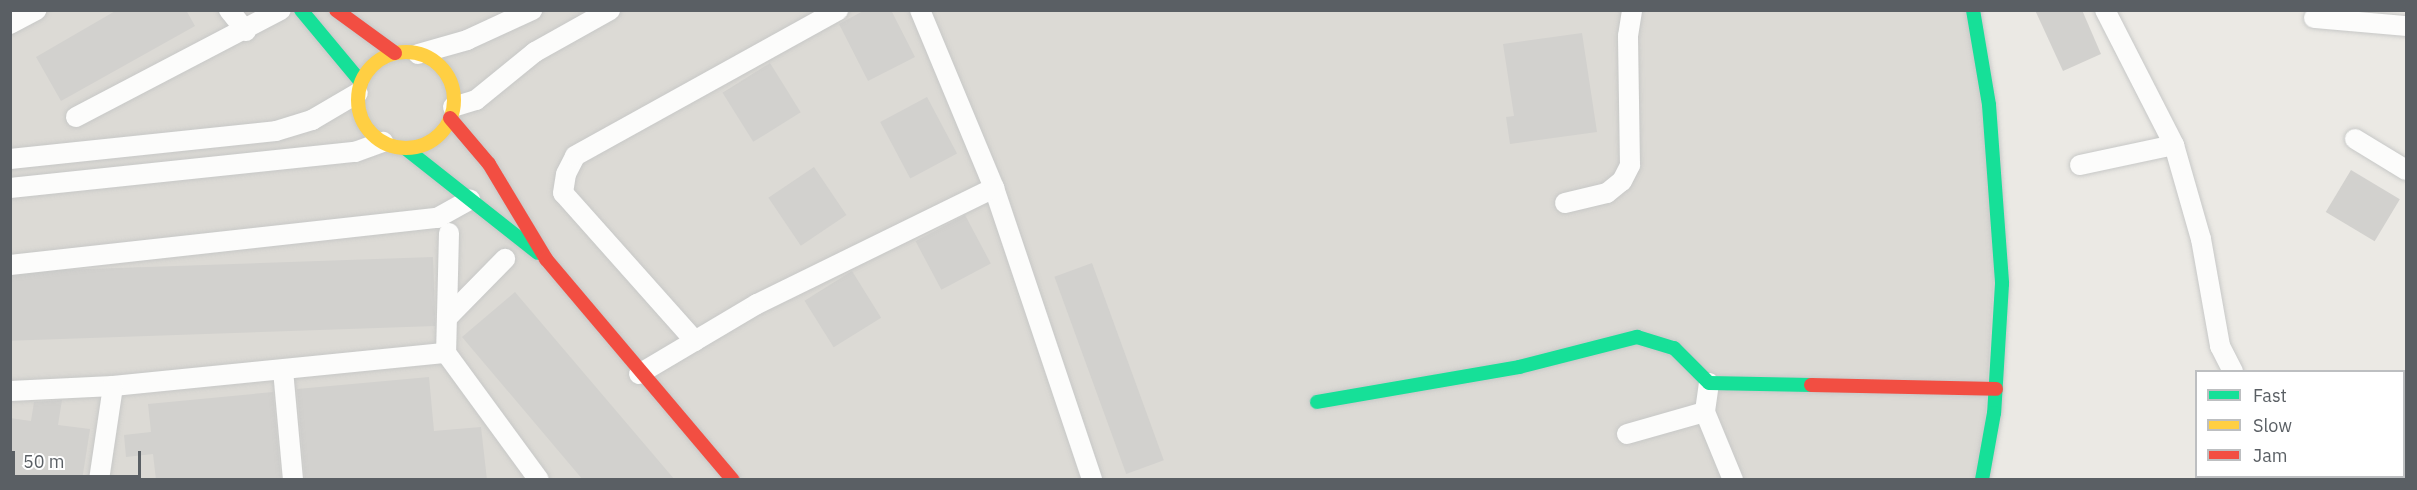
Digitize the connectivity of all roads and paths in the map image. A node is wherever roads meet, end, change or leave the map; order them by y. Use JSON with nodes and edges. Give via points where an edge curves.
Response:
{"nodes":[{"id":1,"x":36,"y":10,"type":"edge"},
{"id":2,"x":230,"y":10,"type":"edge"},
{"id":3,"x":281,"y":10,"type":"edge"},
{"id":4,"x":301,"y":10,"type":"edge"},
{"id":5,"x":336,"y":10,"type":"edge"},
{"id":6,"x":532,"y":10,"type":"edge"},
{"id":7,"x":610,"y":10,"type":"edge"},
{"id":8,"x":838,"y":10,"type":"edge"},
{"id":9,"x":920,"y":10,"type":"edge"},
{"id":10,"x":1632,"y":10,"type":"edge"},
{"id":11,"x":1973,"y":10,"type":"edge"},
{"id":12,"x":2105,"y":10,"type":"edge"},
{"id":13,"x":2314,"y":18,"type":"dead end"},
{"id":14,"x":10,"y":24,"type":"edge"},
{"id":15,"x":2406,"y":26,"type":"edge"},
{"id":16,"x":246,"y":31,"type":"junction"},
{"id":17,"x":395,"y":53,"type":"junction"},
{"id":18,"x":418,"y":54,"type":"junction"},
{"id":19,"x":359,"y":88,"type":"junction"},
{"id":20,"x":452,"y":112,"type":"junction"},
{"id":21,"x":76,"y":117,"type":"dead end"},
{"id":22,"x":2355,"y":139,"type":"dead end"},
{"id":23,"x":383,"y":142,"type":"junction"},
{"id":24,"x":2174,"y":145,"type":"junction"},
{"id":25,"x":405,"y":148,"type":"junction"},
{"id":26,"x":10,"y":159,"type":"edge"},
{"id":27,"x":2080,"y":165,"type":"dead end"},
{"id":28,"x":2406,"y":170,"type":"edge"},
{"id":29,"x":10,"y":188,"type":"edge"},
{"id":30,"x":994,"y":188,"type":"junction"},
{"id":31,"x":470,"y":200,"type":"junction"},
{"id":32,"x":1565,"y":203,"type":"dead end"},
{"id":33,"x":448,"y":233,"type":"dead end"},
{"id":34,"x":506,"y":259,"type":"dead end"},
{"id":35,"x":546,"y":259,"type":"junction"},
{"id":36,"x":10,"y":265,"type":"edge"},
{"id":37,"x":447,"y":318,"type":"junction"},
{"id":38,"x":695,"y":341,"type":"junction"},
{"id":39,"x":446,"y":353,"type":"junction"},
{"id":40,"x":283,"y":370,"type":"junction"},
{"id":41,"x":2232,"y":370,"type":"edge"},
{"id":42,"x":639,"y":374,"type":"junction"},
{"id":43,"x":1708,"y":383,"type":"junction"},
{"id":44,"x":113,"y":386,"type":"junction"},
{"id":45,"x":1996,"y":389,"type":"junction"},
{"id":46,"x":10,"y":391,"type":"edge"},
{"id":47,"x":1317,"y":402,"type":"dead end"},
{"id":48,"x":1705,"y":412,"type":"junction"},
{"id":49,"x":1627,"y":434,"type":"dead end"},
{"id":50,"x":99,"y":480,"type":"edge"},
{"id":51,"x":293,"y":480,"type":"edge"},
{"id":52,"x":539,"y":480,"type":"edge"},
{"id":53,"x":733,"y":480,"type":"edge"},
{"id":54,"x":1092,"y":480,"type":"edge"},
{"id":55,"x":1732,"y":480,"type":"edge"},
{"id":56,"x":1982,"y":480,"type":"edge"}],
"edges":[{"from":1,"to":14,"type":"street"},
{"from":2,"to":16,"type":"street"},
{"from":3,"to":16,"type":"street"},
{"from":4,"to":19,"type":"street"},
{"from":5,"to":17,"type":"street"},
{"from":6,"to":18,"type":"street","via":[[467,40]]},
{"from":7,"to":20,"type":"street","via":[[535,52],[476,100]]},
{"from":8,"to":38,"type":"street","via":[[575,156],[566,174],[563,193]]},
{"from":9,"to":30,"type":"street"},
{"from":10,"to":32,"type":"street","via":[[1628,36],[1630,165],[1622,181],[1607,193]]},
{"from":11,"to":45,"type":"street","via":[[1989,105],[2002,254]]},
{"from":12,"to":24,"type":"street"},
{"from":13,"to":15,"type":"street"},
{"from":16,"to":21,"type":"street"},
{"from":17,"to":18,"type":"street"},
{"from":17,"to":19,"type":"street","via":[[374,64]]},
{"from":18,"to":20,"type":"street","via":[[446,74]]},
{"from":19,"to":23,"type":"street","via":[[366,127]]},
{"from":19,"to":26,"type":"street","via":[[312,120],[276,132]]},
{"from":20,"to":25,"type":"street","via":[[427,143]]},
{"from":20,"to":35,"type":"street","via":[[489,164]]},
{"from":22,"to":28,"type":"street"},
{"from":23,"to":25,"type":"street"},
{"from":23,"to":29,"type":"street","via":[[355,152]]},
{"from":24,"to":27,"type":"street"},
{"from":24,"to":41,"type":"street","via":[[2201,239],[2220,346]]},
{"from":25,"to":31,"type":"street"},
{"from":30,"to":38,"type":"street","via":[[757,304]]},
{"from":30,"to":54,"type":"street"},
{"from":31,"to":35,"type":"street"},
{"from":31,"to":36,"type":"street","via":[[437,218]]},
{"from":33,"to":37,"type":"street"},
{"from":34,"to":37,"type":"street"},
{"from":35,"to":42,"type":"street"},
{"from":37,"to":39,"type":"street"},
{"from":38,"to":42,"type":"street"},
{"from":39,"to":40,"type":"street"},
{"from":39,"to":52,"type":"street"},
{"from":40,"to":44,"type":"street"},
{"from":40,"to":51,"type":"street"},
{"from":42,"to":53,"type":"street"},
{"from":43,"to":45,"type":"street"},
{"from":43,"to":47,"type":"street","via":[[1674,348],[1637,337],[1519,367]]},
{"from":43,"to":48,"type":"street"},
{"from":44,"to":46,"type":"street"},
{"from":44,"to":50,"type":"street"},
{"from":45,"to":56,"type":"street"},
{"from":48,"to":49,"type":"street"},
{"from":48,"to":55,"type":"street"}]}
